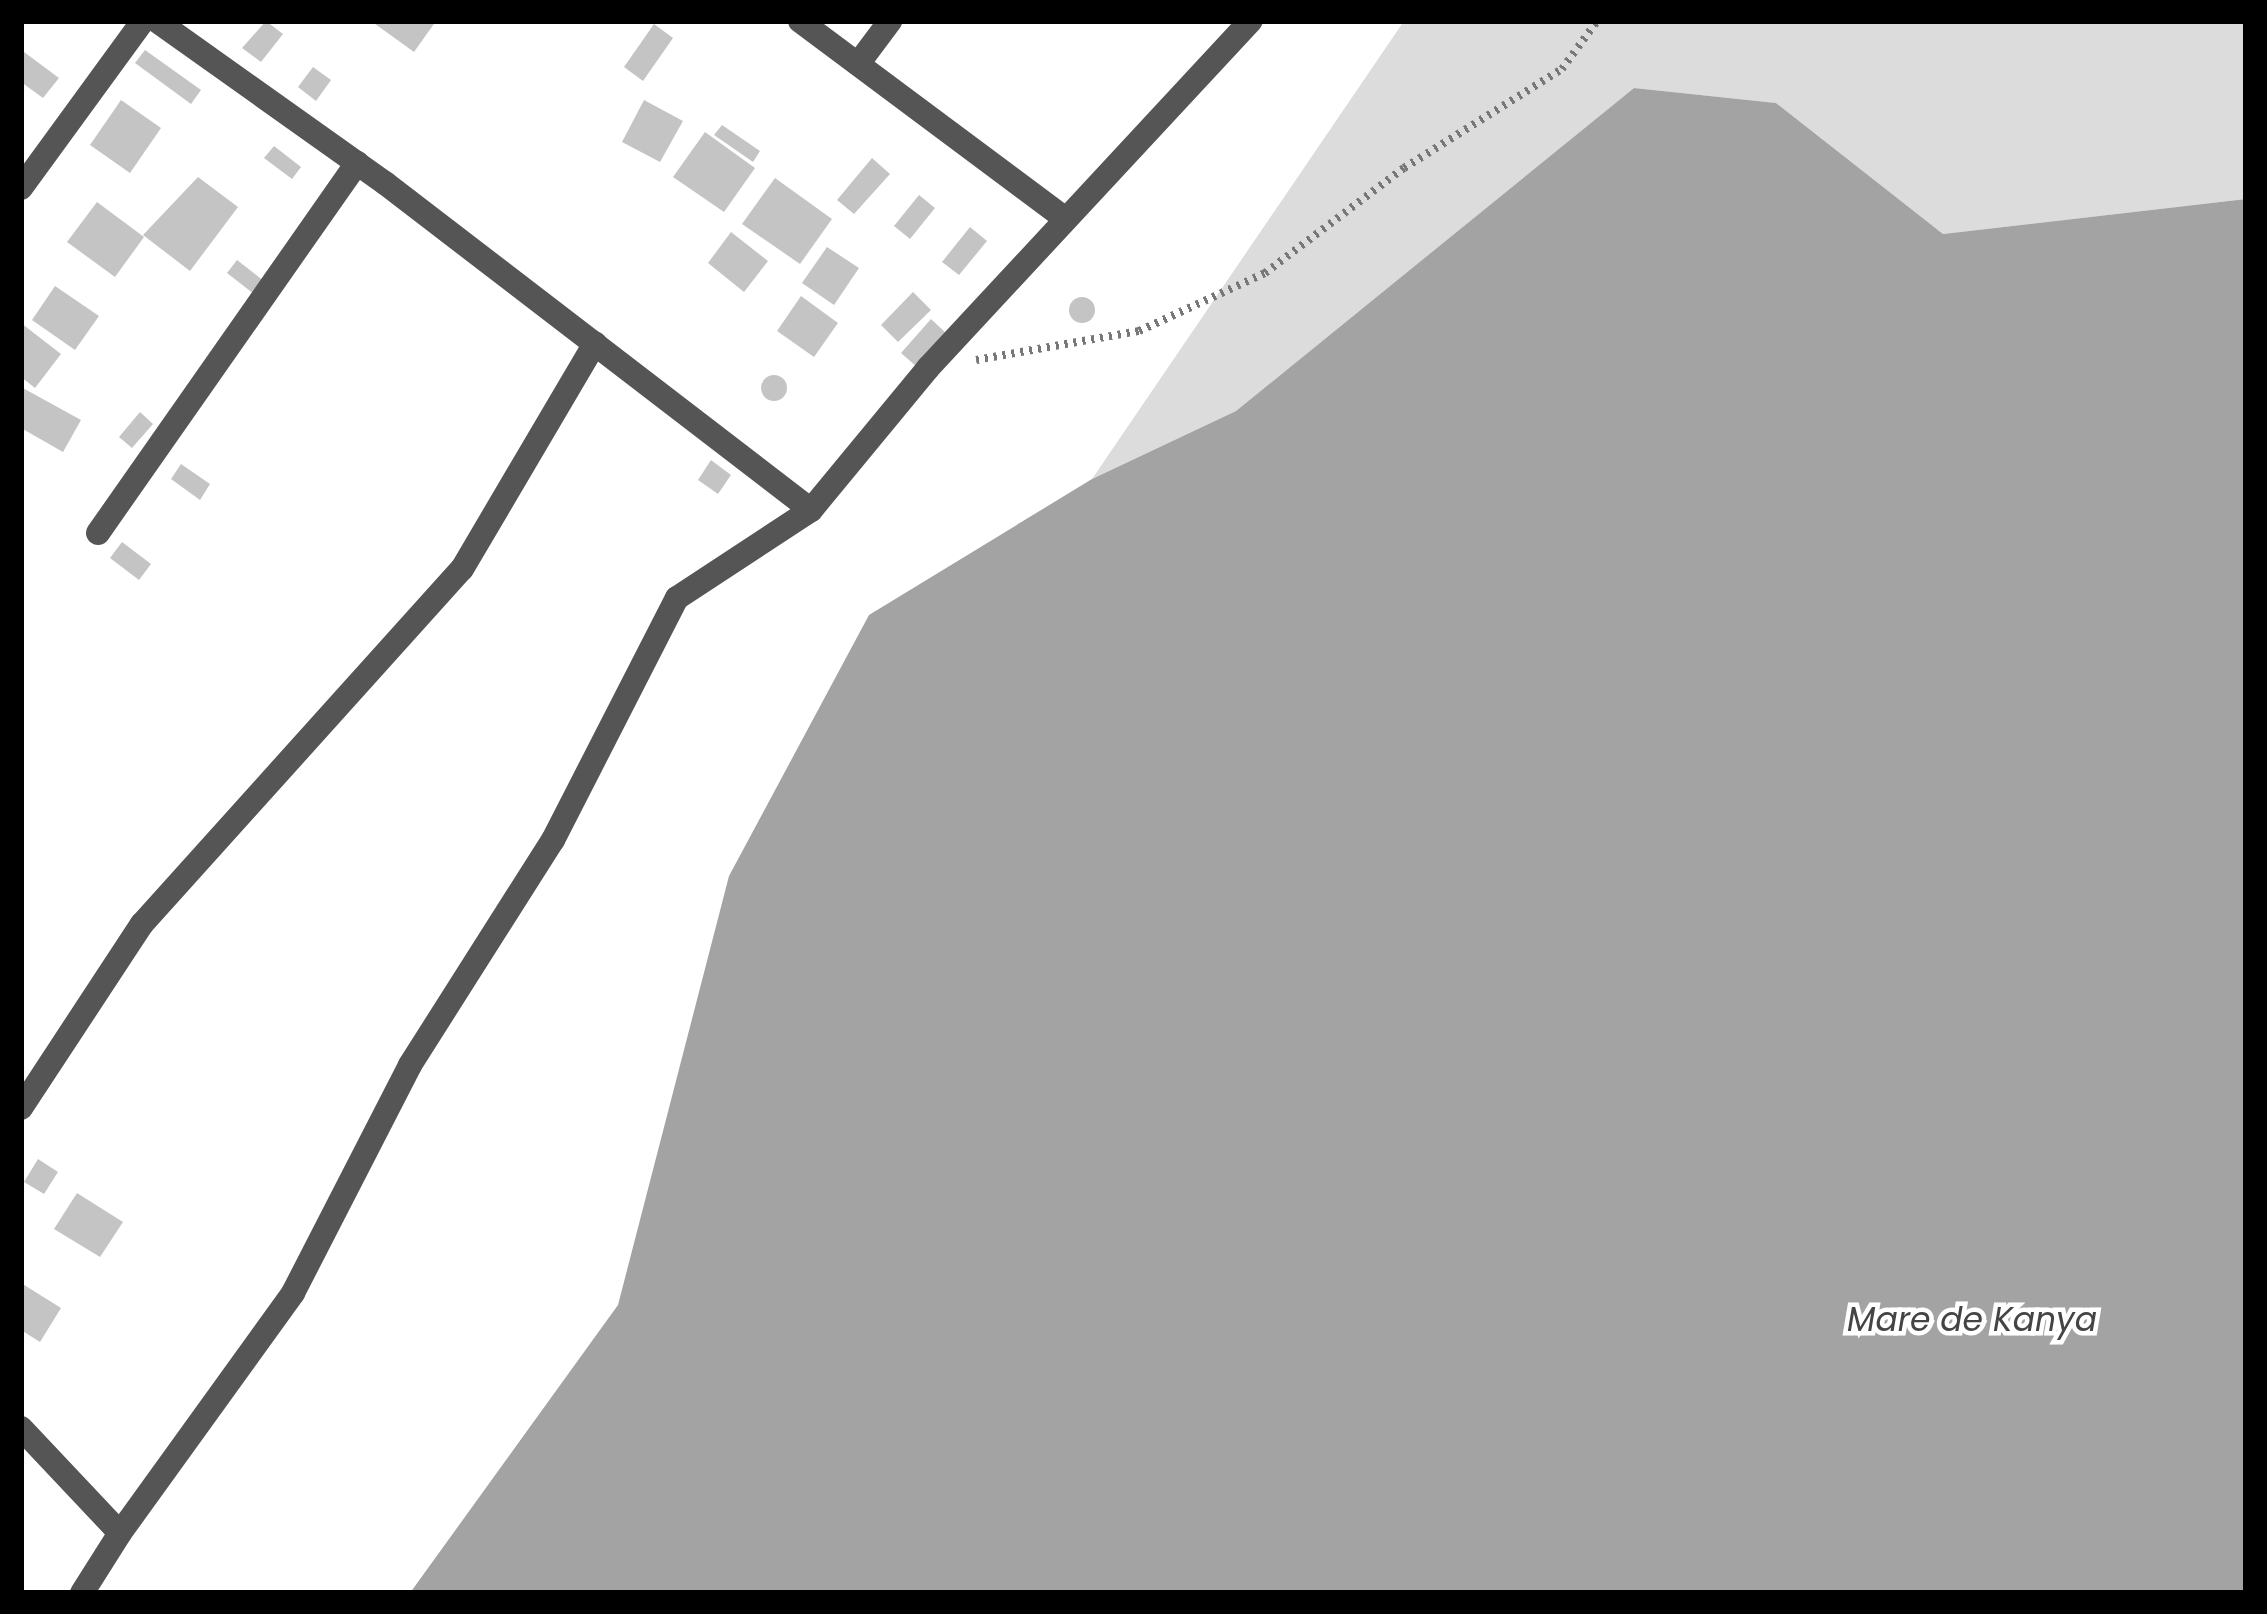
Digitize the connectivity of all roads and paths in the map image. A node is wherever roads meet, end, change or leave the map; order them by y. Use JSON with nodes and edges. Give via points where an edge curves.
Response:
{"nodes":[{"id":1,"x":142,"y":21,"type":"edge"},
{"id":2,"x":157,"y":21,"type":"edge"},
{"id":3,"x":800,"y":21,"type":"edge"},
{"id":4,"x":890,"y":21,"type":"edge"},
{"id":5,"x":1251,"y":21,"type":"edge"},
{"id":6,"x":1598,"y":21,"type":"edge"},
{"id":7,"x":858,"y":64,"type":"junction"},
{"id":8,"x":357,"y":163,"type":"junction"},
{"id":9,"x":21,"y":188,"type":"edge"},
{"id":10,"x":1064,"y":218,"type":"junction"},
{"id":11,"x":595,"y":343,"type":"junction"},
{"id":12,"x":928,"y":368,"type":"junction"},
{"id":13,"x":811,"y":510,"type":"junction"},
{"id":14,"x":98,"y":533,"type":"dead end"},
{"id":15,"x":21,"y":1108,"type":"edge"},
{"id":16,"x":21,"y":1428,"type":"edge"},
{"id":17,"x":120,"y":1533,"type":"junction"},
{"id":18,"x":82,"y":1593,"type":"edge"}],
"edges":[{"from":1,"to":9,"type":"street"},
{"from":2,"to":8,"type":"street"},
{"from":3,"to":7,"type":"street"},
{"from":4,"to":7,"type":"street"},
{"from":5,"to":10,"type":"street"},
{"from":6,"to":12,"type":"path","via":[[1562,69],[1404,168],[1265,274],[1139,331]]},
{"from":7,"to":10,"type":"street"},
{"from":8,"to":11,"type":"street"},
{"from":8,"to":14,"type":"street"},
{"from":10,"to":12,"type":"street"},
{"from":11,"to":13,"type":"street"},
{"from":11,"to":15,"type":"street","via":[[462,568],[142,923]]},
{"from":12,"to":13,"type":"street"},
{"from":13,"to":17,"type":"street","via":[[676,598],[553,840],[410,1065],[293,1293]]},
{"from":16,"to":17,"type":"street"},
{"from":17,"to":18,"type":"street"}]}
